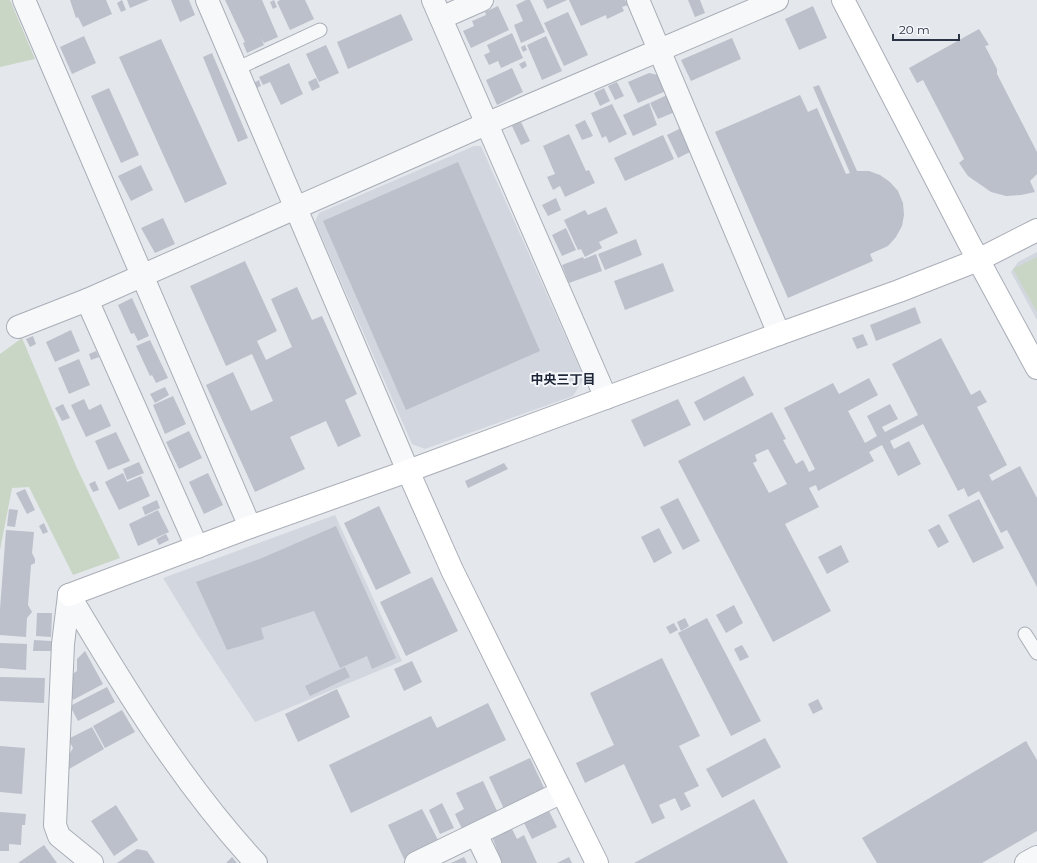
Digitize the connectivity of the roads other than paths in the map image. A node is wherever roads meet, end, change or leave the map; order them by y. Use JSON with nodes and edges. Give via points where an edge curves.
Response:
{"nodes":[{"id":1,"x":24,"y":0,"type":"edge"},
{"id":2,"x":207,"y":0,"type":"edge"},
{"id":3,"x":482,"y":0,"type":"edge"},
{"id":4,"x":638,"y":0,"type":"edge"},
{"id":5,"x":777,"y":0,"type":"edge"},
{"id":6,"x":843,"y":0,"type":"edge"},
{"id":7,"x":437,"y":9,"type":"edge"},
{"id":8,"x":320,"y":30,"type":"dead end"},
{"id":9,"x":660,"y":51,"type":"junction"},
{"id":10,"x":236,"y":69,"type":"junction"},
{"id":11,"x":486,"y":124,"type":"junction"},
{"id":12,"x":296,"y":208,"type":"junction"},
{"id":13,"x":1037,"y":230,"type":"edge"},
{"id":14,"x":978,"y":260,"type":"junction"},
{"id":15,"x":142,"y":275,"type":"junction"},
{"id":16,"x":86,"y":300,"type":"junction"},
{"id":17,"x":18,"y":327,"type":"dead end"},
{"id":18,"x":779,"y":334,"type":"junction"},
{"id":19,"x":1037,"y":368,"type":"edge"},
{"id":20,"x":606,"y":398,"type":"junction"},
{"id":21,"x":408,"y":471,"type":"junction"},
{"id":22,"x":250,"y":527,"type":"junction"},
{"id":23,"x":197,"y":547,"type":"junction"},
{"id":24,"x":69,"y":595,"type":"junction"},
{"id":25,"x":1025,"y":634,"type":"dead end"},
{"id":26,"x":1037,"y":653,"type":"edge"},
{"id":27,"x":562,"y":792,"type":"junction"},
{"id":28,"x":476,"y":834,"type":"junction"},
{"id":29,"x":1037,"y":857,"type":"edge"},
{"id":30,"x":92,"y":863,"type":"edge"},
{"id":31,"x":256,"y":863,"type":"edge"},
{"id":32,"x":416,"y":863,"type":"edge"},
{"id":33,"x":490,"y":863,"type":"edge"},
{"id":34,"x":597,"y":863,"type":"edge"},
{"id":35,"x":1026,"y":863,"type":"edge"}],
"edges":[{"from":1,"to":15,"type":"street"},
{"from":2,"to":10,"type":"street"},
{"from":3,"to":7,"type":"street"},
{"from":4,"to":9,"type":"street"},
{"from":5,"to":9,"type":"street"},
{"from":6,"to":14,"type":"street"},
{"from":7,"to":11,"type":"street"},
{"from":8,"to":10,"type":"lane"},
{"from":9,"to":11,"type":"street"},
{"from":9,"to":18,"type":"street"},
{"from":10,"to":12,"type":"street"},
{"from":11,"to":12,"type":"street"},
{"from":11,"to":20,"type":"street"},
{"from":12,"to":15,"type":"street"},
{"from":12,"to":21,"type":"street"},
{"from":13,"to":14,"type":"street"},
{"from":14,"to":18,"type":"street"},
{"from":14,"to":19,"type":"street"},
{"from":15,"to":16,"type":"street"},
{"from":15,"to":22,"type":"street"},
{"from":16,"to":17,"type":"street"},
{"from":16,"to":23,"type":"street"},
{"from":18,"to":20,"type":"street"},
{"from":20,"to":21,"type":"street"},
{"from":21,"to":22,"type":"street"},
{"from":21,"to":27,"type":"street","via":[[452,570]]},
{"from":22,"to":23,"type":"street"},
{"from":23,"to":24,"type":"street"},
{"from":24,"to":30,"type":"street","via":[[63,644],[55,825],[59,836]]},
{"from":24,"to":31,"type":"street","via":[[187,781]]},
{"from":25,"to":26,"type":"lane"},
{"from":27,"to":28,"type":"street"},
{"from":27,"to":34,"type":"street"},
{"from":28,"to":32,"type":"street"},
{"from":28,"to":33,"type":"street"},
{"from":29,"to":35,"type":"street"}]}
